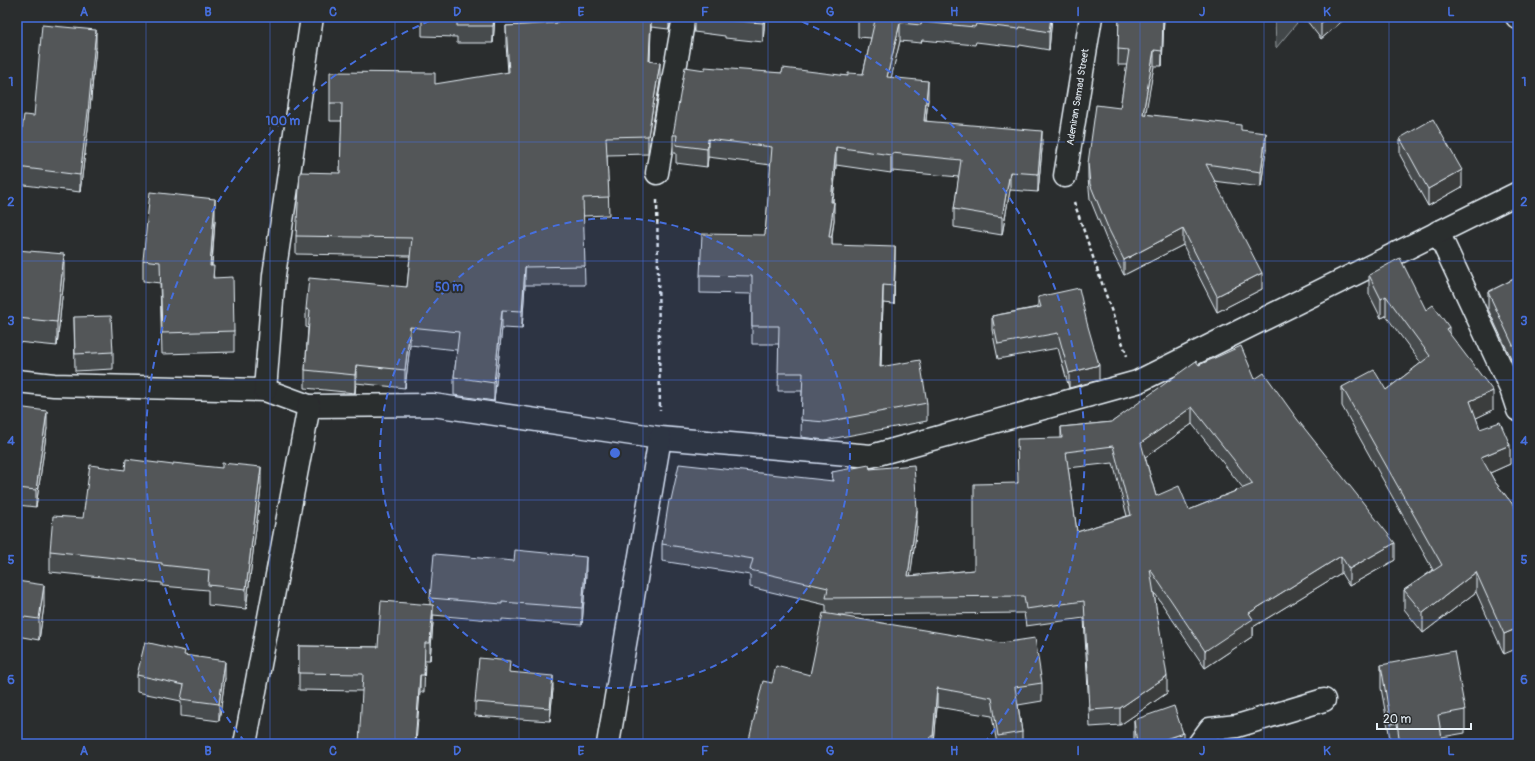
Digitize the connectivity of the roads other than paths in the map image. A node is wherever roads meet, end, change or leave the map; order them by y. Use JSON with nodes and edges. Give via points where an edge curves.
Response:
{"nodes":[{"id":1,"x":312,"y":17,"type":"edge"},
{"id":2,"x":684,"y":17,"type":"edge"},
{"id":3,"x":1091,"y":17,"type":"edge"},
{"id":4,"x":657,"y":173,"type":"road end"},
{"id":5,"x":1065,"y":176,"type":"road end"},
{"id":6,"x":1518,"y":193,"type":"edge"},
{"id":7,"x":1438,"y":232,"type":"junction"},
{"id":8,"x":17,"y":380,"type":"edge"},
{"id":9,"x":265,"y":390,"type":"junction"},
{"id":10,"x":309,"y":406,"type":"junction"},
{"id":11,"x":1518,"y":410,"type":"edge"},
{"id":12,"x":660,"y":438,"type":"junction"},
{"id":13,"x":1324,"y":700,"type":"dead end"},
{"id":14,"x":245,"y":744,"type":"edge"},
{"id":15,"x":608,"y":744,"type":"edge"},
{"id":16,"x":1199,"y":744,"type":"edge"}],
"edges":[{"from":1,"to":9,"type":"street","via":[[274,275]]},
{"from":2,"to":4,"type":"street"},
{"from":3,"to":5,"type":"street","name":"Adeniran Samad Street"},
{"from":6,"to":7,"type":"street"},
{"from":7,"to":11,"type":"street","via":[[1511,389]]},
{"from":7,"to":12,"type":"street","via":[[1137,382],[871,456]]},
{"from":8,"to":9,"type":"street","via":[[54,385]]},
{"from":9,"to":10,"type":"street"},
{"from":10,"to":12,"type":"street","via":[[432,405]]},
{"from":10,"to":14,"type":"street"},
{"from":12,"to":15,"type":"street"},
{"from":13,"to":16,"type":"street","via":[[1237,726],[1210,728]]}]}
